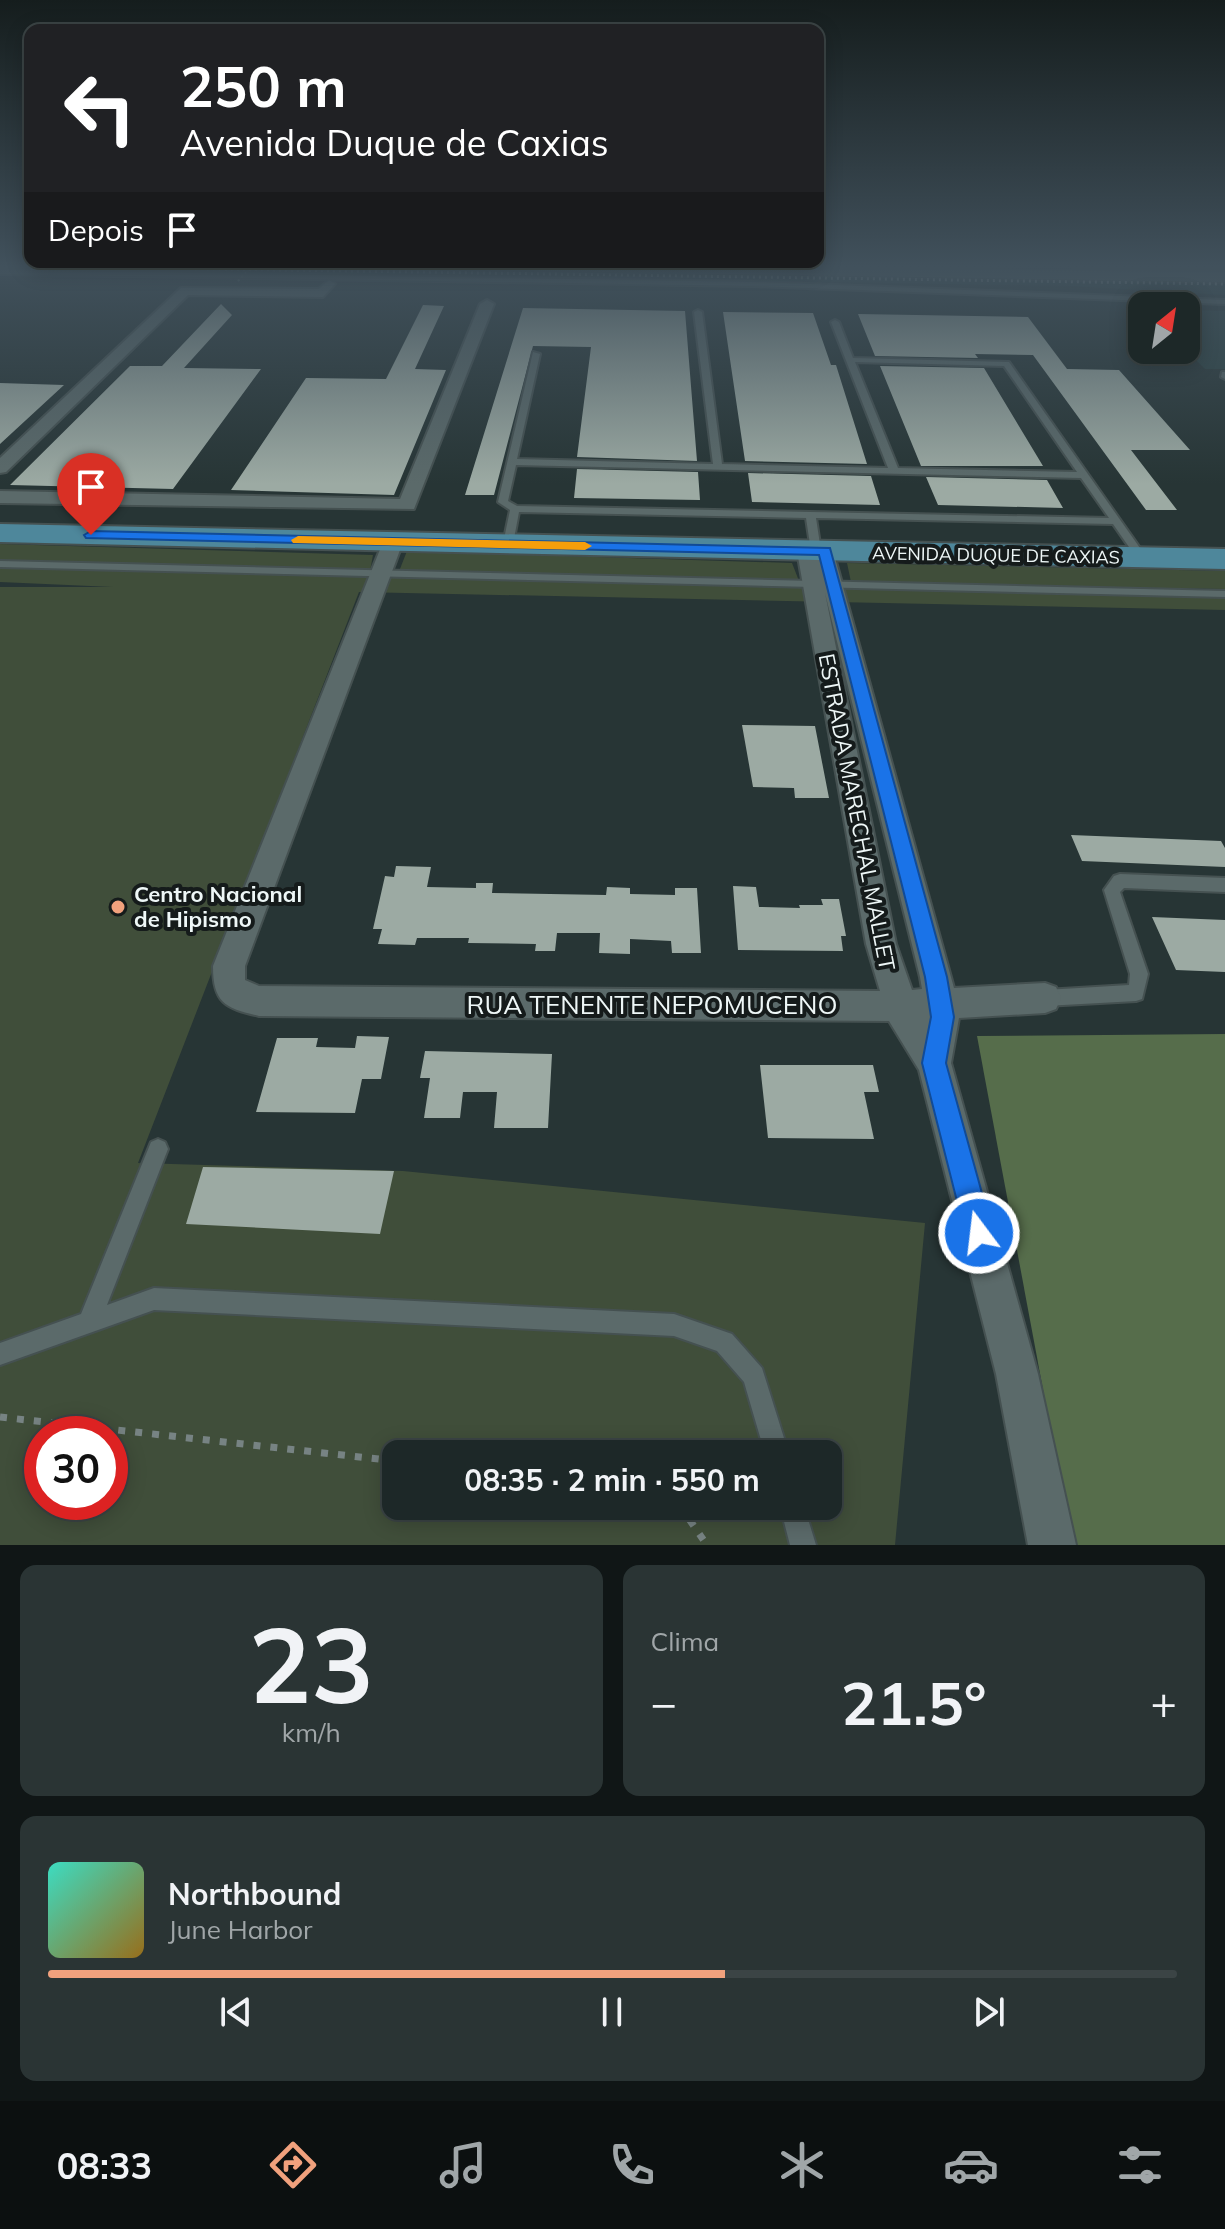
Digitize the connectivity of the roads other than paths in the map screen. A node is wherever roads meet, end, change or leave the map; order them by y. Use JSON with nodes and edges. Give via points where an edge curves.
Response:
{"nodes":[{"id":1,"x":135,"y":339,"type":"edge"},
{"id":2,"x":473,"y":339,"type":"edge"},
{"id":3,"x":702,"y":339,"type":"edge"},
{"id":4,"x":842,"y":339,"type":"edge"},
{"id":5,"x":536,"y":354,"type":"dead end"},
{"id":6,"x":850,"y":360,"type":"junction"},
{"id":7,"x":512,"y":462,"type":"junction"},
{"id":8,"x":718,"y":466,"type":"junction"},
{"id":9,"x":0,"y":468,"type":"edge"},
{"id":10,"x":894,"y":470,"type":"junction"},
{"id":11,"x":1083,"y":475,"type":"junction"},
{"id":12,"x":0,"y":497,"type":"edge"},
{"id":13,"x":515,"y":509,"type":"junction"},
{"id":14,"x":811,"y":517,"type":"junction"},
{"id":15,"x":1114,"y":521,"type":"junction"},
{"id":16,"x":0,"y":533,"type":"edge"},
{"id":17,"x":393,"y":542,"type":"junction"},
{"id":18,"x":508,"y":544,"type":"junction"},
{"id":19,"x":816,"y":551,"type":"junction"},
{"id":20,"x":1142,"y":558,"type":"junction"},
{"id":21,"x":1225,"y":559,"type":"edge"},
{"id":22,"x":0,"y":564,"type":"edge"},
{"id":23,"x":379,"y":575,"type":"junction"},
{"id":24,"x":824,"y":584,"type":"junction"},
{"id":25,"x":1225,"y":594,"type":"edge"},
{"id":26,"x":844,"y":752,"type":"junction"},
{"id":27,"x":878,"y":755,"type":"junction"},
{"id":28,"x":1225,"y":885,"type":"edge"},
{"id":29,"x":1045,"y":998,"type":"joint"},
{"id":30,"x":942,"y":1004,"type":"junction"},
{"id":31,"x":899,"y":1006,"type":"junction"},
{"id":32,"x":934,"y":1063,"type":"junction"},
{"id":33,"x":158,"y":1149,"type":"dead end"},
{"id":34,"x":90,"y":1320,"type":"junction"},
{"id":35,"x":0,"y":1354,"type":"edge"},
{"id":36,"x":773,"y":1440,"type":"edge"},
{"id":37,"x":796,"y":1520,"type":"edge"},
{"id":38,"x":803,"y":1545,"type":"edge"},
{"id":39,"x":1052,"y":1545,"type":"edge"}],
"edges":[{"from":1,"to":9,"type":"street"},
{"from":2,"to":12,"type":"street","via":[[407,505]]},
{"from":3,"to":8,"type":"lane"},
{"from":4,"to":6,"type":"lane"},
{"from":5,"to":7,"type":"lane"},
{"from":6,"to":10,"type":"lane"},
{"from":6,"to":11,"type":"lane","via":[[1006,364]]},
{"from":7,"to":8,"type":"lane"},
{"from":7,"to":13,"type":"lane","via":[[503,502]]},
{"from":8,"to":10,"type":"lane"},
{"from":10,"to":11,"type":"lane"},
{"from":11,"to":15,"type":"lane"},
{"from":13,"to":14,"type":"lane"},
{"from":13,"to":18,"type":"lane"},
{"from":14,"to":15,"type":"lane"},
{"from":14,"to":19,"type":"lane"},
{"from":15,"to":20,"type":"lane"},
{"from":16,"to":17,"type":"main road","name":"AVENIDA DUQUE DE CAXIAS"},
{"from":17,"to":18,"type":"main road","name":"AVENIDA DUQUE DE CAXIAS"},
{"from":17,"to":23,"type":"street"},
{"from":18,"to":19,"type":"main road","name":"AVENIDA DUQUE DE CAXIAS"},
{"from":19,"to":20,"type":"main road","name":"AVENIDA DUQUE DE CAXIAS"},
{"from":19,"to":24,"type":"street","name":"ESTRADA MARECHAL MALLET"},
{"from":20,"to":21,"type":"main road","name":"AVENIDA DUQUE DE CAXIAS"},
{"from":22,"to":23,"type":"lane"},
{"from":23,"to":24,"type":"lane"},
{"from":23,"to":31,"type":"street","name":"RUA TENENTE NEPOMUCENO","via":[[229,966],[229,987],[259,1001]]},
{"from":24,"to":25,"type":"lane"},
{"from":24,"to":26,"type":"street","name":"ESTRADA MARECHAL MALLET"},
{"from":24,"to":27,"type":"street","name":"ESTRADA MARECHAL MALLET"},
{"from":26,"to":27,"type":"street"},
{"from":26,"to":31,"type":"street","name":"ESTRADA MARECHAL MALLET","via":[[881,944]]},
{"from":27,"to":30,"type":"street","name":"ESTRADA MARECHAL MALLET"},
{"from":28,"to":29,"type":"lane","via":[[1120,881],[1112,890],[1139,974],[1136,993]]},
{"from":29,"to":30,"type":"street","name":"RUA TENENTE NEPOMUCENO"},
{"from":30,"to":31,"type":"street","name":"RUA TENENTE NEPOMUCENO"},
{"from":30,"to":32,"type":"street","name":"ESTRADA MARECHAL MALLET","via":[[942,1034]]},
{"from":31,"to":32,"type":"street","name":"ESTRADA MARECHAL MALLET"},
{"from":32,"to":39,"type":"street","name":"ESTRADA MARECHAL MALLET","via":[[1017,1374]]},
{"from":33,"to":34,"type":"lane"},
{"from":34,"to":35,"type":"lane"},
{"from":34,"to":36,"type":"lane","via":[[154,1299],[194,1299],[674,1325],[724,1342],[754,1376]]},
{"from":37,"to":38,"type":"lane"}]}
